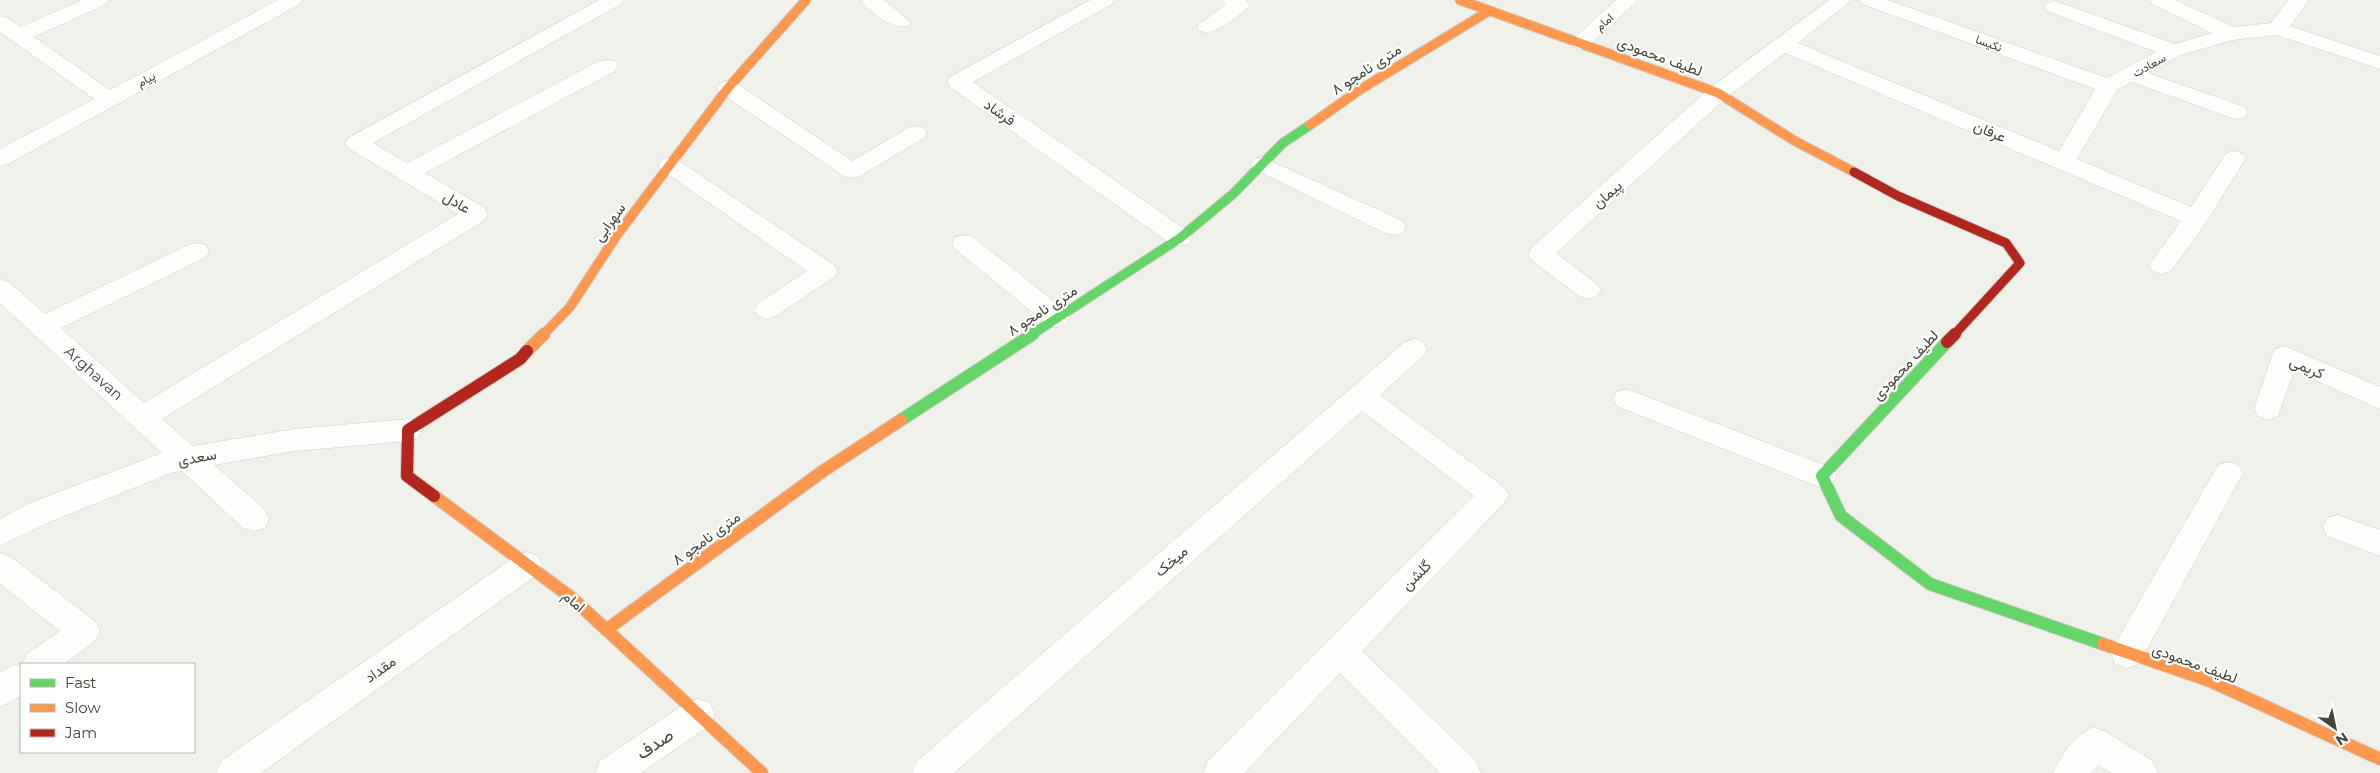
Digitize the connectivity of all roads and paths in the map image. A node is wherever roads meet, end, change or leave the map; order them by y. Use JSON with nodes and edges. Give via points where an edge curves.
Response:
{"nodes":[{"id":1,"x":99,"y":0,"type":"edge"},
{"id":2,"x":293,"y":0,"type":"edge"},
{"id":3,"x":614,"y":0,"type":"edge"},
{"id":4,"x":806,"y":0,"type":"edge"},
{"id":5,"x":871,"y":0,"type":"edge"},
{"id":6,"x":1105,"y":0,"type":"edge"},
{"id":7,"x":1230,"y":0,"type":"edge"},
{"id":8,"x":1460,"y":0,"type":"edge"},
{"id":9,"x":1628,"y":0,"type":"edge"},
{"id":10,"x":1869,"y":0,"type":"edge"},
{"id":11,"x":2159,"y":0,"type":"edge"},
{"id":12,"x":2299,"y":0,"type":"edge"},
{"id":13,"x":1831,"y":2,"type":"edge"},
{"id":14,"x":2054,"y":7,"type":"dead end"},
{"id":15,"x":1489,"y":10,"type":"junction"},
{"id":16,"x":0,"y":22,"type":"edge"},
{"id":17,"x":901,"y":22,"type":"dead end"},
{"id":18,"x":1207,"y":26,"type":"dead end"},
{"id":19,"x":2277,"y":29,"type":"junction"},
{"id":20,"x":2231,"y":34,"type":"junction"},
{"id":21,"x":18,"y":36,"type":"junction"},
{"id":22,"x":1580,"y":43,"type":"junction"},
{"id":23,"x":1783,"y":44,"type":"junction"},
{"id":24,"x":2174,"y":51,"type":"junction"},
{"id":25,"x":2380,"y":62,"type":"edge"},
{"id":26,"x":607,"y":66,"type":"dead end"},
{"id":27,"x":2132,"y":75,"type":"junction"},
{"id":28,"x":2108,"y":86,"type":"junction"},
{"id":29,"x":728,"y":88,"type":"junction"},
{"id":30,"x":1718,"y":93,"type":"junction"},
{"id":31,"x":108,"y":99,"type":"junction"},
{"id":32,"x":2237,"y":112,"type":"dead end"},
{"id":33,"x":916,"y":133,"type":"dead end"},
{"id":34,"x":2234,"y":158,"type":"dead end"},
{"id":35,"x":0,"y":159,"type":"edge"},
{"id":36,"x":2064,"y":162,"type":"junction"},
{"id":37,"x":1262,"y":164,"type":"junction"},
{"id":38,"x":670,"y":165,"type":"junction"},
{"id":39,"x":407,"y":173,"type":"junction"},
{"id":40,"x":2196,"y":218,"type":"junction"},
{"id":41,"x":1394,"y":227,"type":"dead end"},
{"id":42,"x":1180,"y":238,"type":"junction"},
{"id":43,"x":964,"y":243,"type":"dead end"},
{"id":44,"x":197,"y":250,"type":"dead end"},
{"id":45,"x":2162,"y":265,"type":"dead end"},
{"id":46,"x":1,"y":289,"type":"edge"},
{"id":47,"x":1588,"y":290,"type":"dead end"},
{"id":48,"x":767,"y":310,"type":"dead end"},
{"id":49,"x":1058,"y":318,"type":"junction"},
{"id":50,"x":43,"y":326,"type":"junction"},
{"id":51,"x":1414,"y":349,"type":"dead end"},
{"id":52,"x":1361,"y":395,"type":"junction"},
{"id":53,"x":2380,"y":398,"type":"edge"},
{"id":54,"x":1627,"y":399,"type":"dead end"},
{"id":55,"x":2268,"y":409,"type":"dead end"},
{"id":56,"x":143,"y":417,"type":"junction"},
{"id":57,"x":408,"y":430,"type":"junction"},
{"id":58,"x":188,"y":458,"type":"junction"},
{"id":59,"x":2228,"y":473,"type":"dead end"},
{"id":60,"x":1822,"y":476,"type":"junction"},
{"id":61,"x":254,"y":519,"type":"dead end"},
{"id":62,"x":2338,"y":527,"type":"dead end"},
{"id":63,"x":0,"y":534,"type":"edge"},
{"id":64,"x":2380,"y":543,"type":"edge"},
{"id":65,"x":527,"y":565,"type":"junction"},
{"id":66,"x":0,"y":566,"type":"edge"},
{"id":67,"x":606,"y":630,"type":"junction"},
{"id":68,"x":1340,"y":651,"type":"junction"},
{"id":69,"x":2127,"y":654,"type":"junction"},
{"id":70,"x":40,"y":663,"type":"edge"},
{"id":71,"x":20,"y":678,"type":"edge"},
{"id":72,"x":0,"y":692,"type":"edge"},
{"id":73,"x":698,"y":714,"type":"junction"},
{"id":74,"x":2380,"y":759,"type":"edge"},
{"id":75,"x":233,"y":773,"type":"edge"},
{"id":76,"x":612,"y":773,"type":"edge"},
{"id":77,"x":762,"y":773,"type":"edge"},
{"id":78,"x":929,"y":773,"type":"edge"},
{"id":79,"x":1220,"y":773,"type":"edge"},
{"id":80,"x":1464,"y":773,"type":"edge"},
{"id":81,"x":2070,"y":773,"type":"edge"},
{"id":82,"x":2141,"y":773,"type":"edge"}],
"edges":[{"from":1,"to":21,"type":"street"},
{"from":2,"to":31,"type":"street","name":"پیام"},
{"from":3,"to":39,"type":"street","name":"عادل","via":[[356,143]]},
{"from":4,"to":29,"type":"street","name":"سهرابی"},
{"from":5,"to":17,"type":"street"},
{"from":6,"to":42,"type":"street","name":"فرشاد","via":[[958,82]]},
{"from":7,"to":18,"type":"street","via":[[1240,5]]},
{"from":8,"to":15,"type":"street","name":"لطیف محمودی"},
{"from":9,"to":22,"type":"street","name":"امام"},
{"from":10,"to":28,"type":"street","name":"نکیسا"},
{"from":11,"to":20,"type":"street"},
{"from":12,"to":19,"type":"street"},
{"from":13,"to":23,"type":"street"},
{"from":14,"to":24,"type":"street"},
{"from":15,"to":22,"type":"street","name":"لطیف محمودی"},
{"from":15,"to":37,"type":"street","name":"۸ متری نامجو","via":[[1361,89],[1283,143]]},
{"from":16,"to":21,"type":"street"},
{"from":19,"to":20,"type":"street","name":"سعادت"},
{"from":19,"to":25,"type":"street","name":"سعادت"},
{"from":20,"to":24,"type":"street","name":"سعادت"},
{"from":21,"to":31,"type":"street"},
{"from":22,"to":30,"type":"street","name":"لطیف محمودی"},
{"from":23,"to":30,"type":"street"},
{"from":23,"to":36,"type":"street","name":"عرفان"},
{"from":24,"to":27,"type":"street","name":"سعادت"},
{"from":26,"to":39,"type":"street"},
{"from":27,"to":28,"type":"street","name":"سعادت"},
{"from":27,"to":32,"type":"street"},
{"from":28,"to":36,"type":"street"},
{"from":29,"to":33,"type":"street","via":[[852,171]]},
{"from":29,"to":38,"type":"street","name":"سهرابی"},
{"from":30,"to":47,"type":"street","name":"پیمان","via":[[1540,254]]},
{"from":30,"to":60,"type":"street","name":"لطیف محمودی","via":[[1794,141],[1898,196],[2006,243],[2020,263]]},
{"from":31,"to":35,"type":"street","name":"پیام"},
{"from":34,"to":40,"type":"street"},
{"from":36,"to":40,"type":"street","name":"عرفان"},
{"from":37,"to":41,"type":"street"},
{"from":37,"to":42,"type":"street","name":"۸ متری نامجو","via":[[1233,194]]},
{"from":38,"to":48,"type":"street","via":[[825,271]]},
{"from":38,"to":57,"type":"street","name":"سهرابی","via":[[617,235],[570,307],[520,359]]},
{"from":39,"to":56,"type":"street","name":"عادل","via":[[476,214]]},
{"from":40,"to":45,"type":"street"},
{"from":42,"to":49,"type":"street","name":"۸ متری نامجو"},
{"from":43,"to":49,"type":"street"},
{"from":44,"to":50,"type":"street"},
{"from":46,"to":50,"type":"street","name":"Arghavan"},
{"from":49,"to":67,"type":"street","name":"۸ متری نامجو","via":[[823,471]]},
{"from":50,"to":56,"type":"street","name":"Arghavan"},
{"from":51,"to":52,"type":"street","name":"میخک"},
{"from":52,"to":68,"type":"street","name":"گلشن","via":[[1494,495]]},
{"from":52,"to":78,"type":"street","name":"میخک"},
{"from":53,"to":55,"type":"street","name":"کریمی","via":[[2285,356]]},
{"from":54,"to":60,"type":"street"},
{"from":56,"to":58,"type":"street","name":"Arghavan"},
{"from":57,"to":58,"type":"street","name":"سعدی","via":[[296,440]]},
{"from":57,"to":65,"type":"street","name":"امام","via":[[407,476]]},
{"from":58,"to":61,"type":"street","name":"Arghavan"},
{"from":58,"to":63,"type":"street","name":"سعدی","via":[[168,462],[38,513]]},
{"from":59,"to":69,"type":"street"},
{"from":60,"to":69,"type":"street","name":"لطیف محمودی","via":[[1842,516],[1930,584]]},
{"from":62,"to":64,"type":"street"},
{"from":65,"to":67,"type":"street","name":"امام","via":[[572,598]]},
{"from":65,"to":75,"type":"street","name":"مقداد"},
{"from":66,"to":70,"type":"street","via":[[84,631]]},
{"from":67,"to":73,"type":"street","name":"امام"},
{"from":68,"to":79,"type":"street","name":"گلشن"},
{"from":68,"to":80,"type":"street"},
{"from":69,"to":74,"type":"street","name":"لطیف محمودی","via":[[2210,682]]},
{"from":71,"to":72,"type":"street"},
{"from":73,"to":76,"type":"street","name":"صدف"},
{"from":73,"to":77,"type":"street","name":"امام"},
{"from":81,"to":82,"type":"street","via":[[2094,743]]}]}
